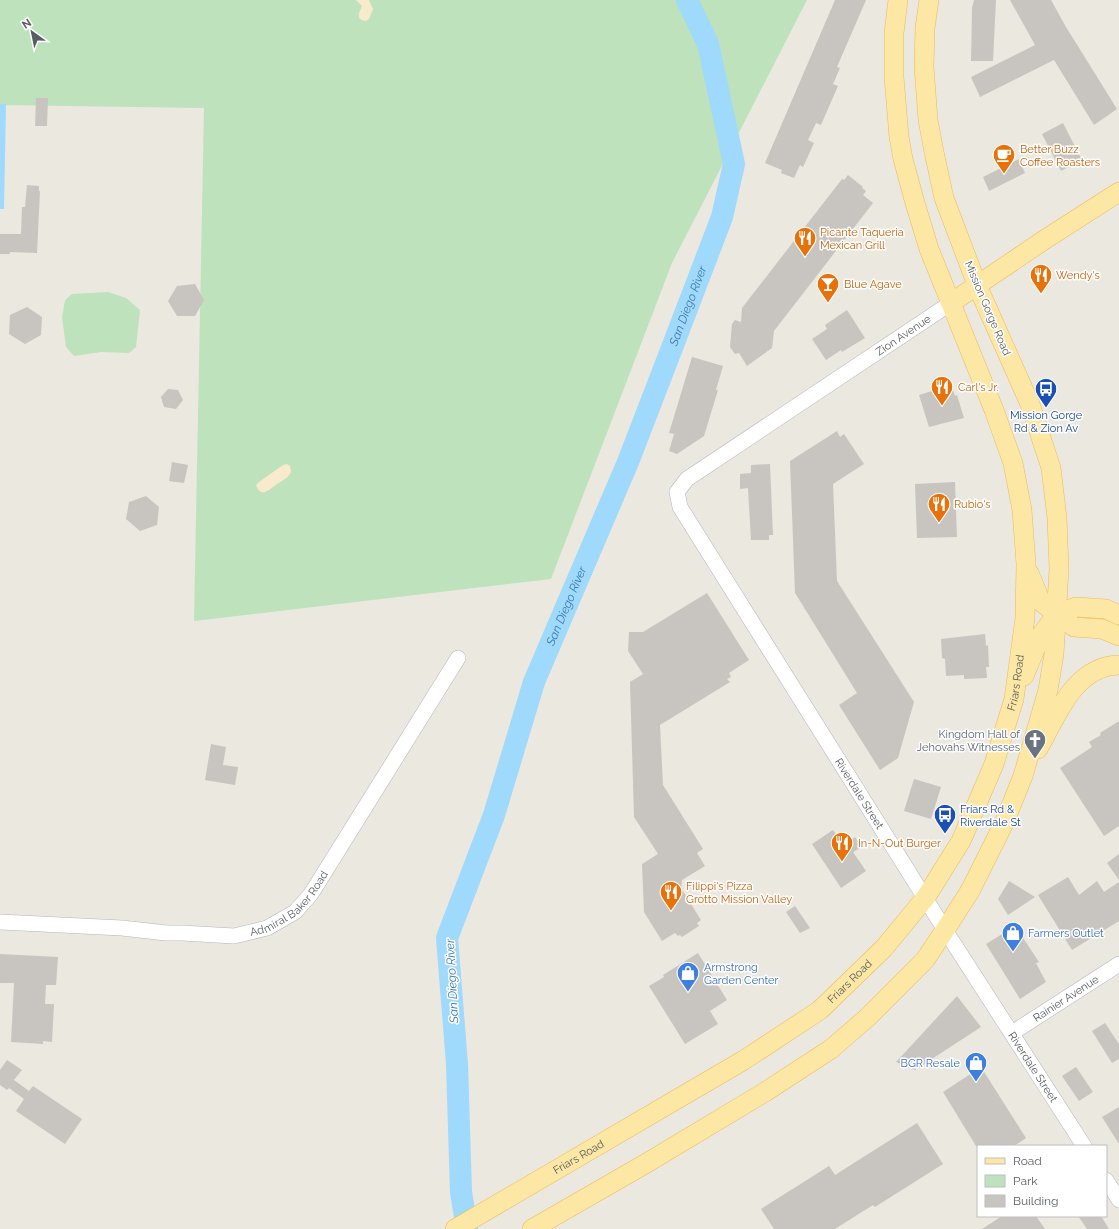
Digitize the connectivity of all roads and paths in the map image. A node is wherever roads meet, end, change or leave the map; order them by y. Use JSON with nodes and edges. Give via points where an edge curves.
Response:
{"nodes":[{"id":1,"x":898,"y":0,"type":"edge"},
{"id":2,"x":929,"y":0,"type":"edge"},
{"id":3,"x":1119,"y":192,"type":"edge"},
{"id":4,"x":977,"y":285,"type":"junction"},
{"id":5,"x":951,"y":302,"type":"junction"},
{"id":6,"x":687,"y":479,"type":"joint"},
{"id":7,"x":1026,"y":564,"type":"junction"},
{"id":8,"x":1057,"y":614,"type":"junction"},
{"id":9,"x":1119,"y":615,"type":"edge"},
{"id":10,"x":1119,"y":636,"type":"edge"},
{"id":11,"x":458,"y":658,"type":"dead end"},
{"id":12,"x":1119,"y":665,"type":"edge"},
{"id":13,"x":1014,"y":699,"type":"junction"},
{"id":14,"x":1023,"y":776,"type":"junction"},
{"id":15,"x":926,"y":897,"type":"junction"},
{"id":16,"x":0,"y":922,"type":"edge"},
{"id":17,"x":946,"y":930,"type":"junction"},
{"id":18,"x":1119,"y":964,"type":"edge"},
{"id":19,"x":1012,"y":1033,"type":"junction"},
{"id":20,"x":1083,"y":1145,"type":"edge"},
{"id":21,"x":1107,"y":1182,"type":"edge"},
{"id":22,"x":1119,"y":1200,"type":"edge"},
{"id":23,"x":454,"y":1229,"type":"edge"},
{"id":24,"x":532,"y":1229,"type":"edge"}],
"edges":[{"from":1,"to":5,"type":"main road","via":[[894,33],[894,77],[899,137],[914,203],[929,249]]},
{"from":2,"to":4,"type":"main road","name":"Mission Gorge Road","via":[[924,67],[928,120],[944,198]]},
{"from":3,"to":4,"type":"main road","name":"Zion Avenue"},
{"from":4,"to":5,"type":"main road","name":"Zion Avenue"},
{"from":4,"to":8,"type":"main road","name":"Mission Gorge Road","via":[[1030,404],[1050,468],[1057,518]]},
{"from":5,"to":6,"type":"street","name":"Zion Avenue"},
{"from":5,"to":7,"type":"main road","via":[[1013,463],[1022,510]]},
{"from":6,"to":15,"type":"street","name":"Riverdale Street","via":[[677,492],[680,507]]},
{"from":7,"to":8,"type":"main road","via":[[1041,602]]},
{"from":7,"to":13,"type":"main road","name":"Friars Road","via":[[1025,618]]},
{"from":8,"to":9,"type":"main road","via":[[1076,607],[1106,609]]},
{"from":8,"to":10,"type":"main road","via":[[1074,627],[1102,629]]},
{"from":8,"to":13,"type":"main road","via":[[1041,635]]},
{"from":8,"to":14,"type":"main road","via":[[1055,649],[1048,690]]},
{"from":11,"to":16,"type":"street","name":"Admiral Baker Road","via":[[311,894],[295,912],[267,928],[234,936],[166,934],[122,928]]},
{"from":12,"to":14,"type":"main road","via":[[1092,672],[1077,684]]},
{"from":13,"to":15,"type":"main road","name":"Friars Road","via":[[994,764],[961,842]]},
{"from":14,"to":17,"type":"main road","via":[[1004,823],[970,891]]},
{"from":15,"to":17,"type":"street","name":"Riverdale Street"},
{"from":15,"to":23,"type":"main road","name":"Friars Road","via":[[884,948],[820,1010],[744,1060]]},
{"from":17,"to":19,"type":"street","name":"Riverdale Street"},
{"from":17,"to":24,"type":"main road","via":[[925,960],[868,1017],[830,1049],[765,1092]]},
{"from":18,"to":19,"type":"street","name":"Rainier Avenue"},
{"from":19,"to":20,"type":"street","name":"Riverdale Street"},
{"from":21,"to":22,"type":"street"}]}
